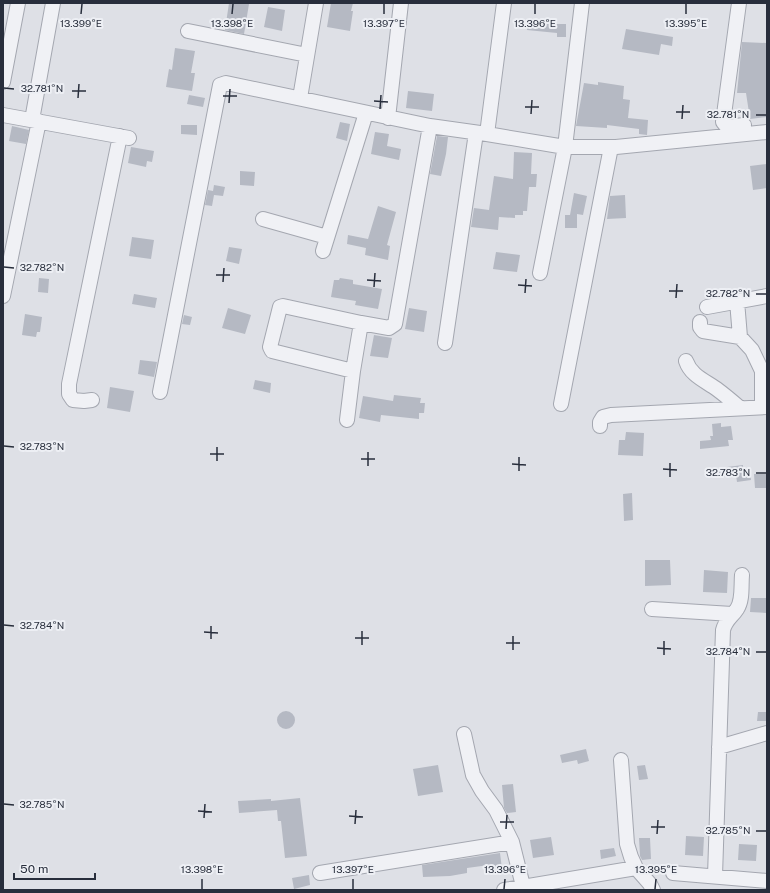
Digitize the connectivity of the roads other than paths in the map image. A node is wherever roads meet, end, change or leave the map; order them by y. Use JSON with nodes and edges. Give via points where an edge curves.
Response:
{"nodes":[{"id":1,"x":18,"y":3,"type":"edge"},
{"id":2,"x":53,"y":3,"type":"edge"},
{"id":3,"x":316,"y":3,"type":"edge"},
{"id":4,"x":401,"y":3,"type":"edge"},
{"id":5,"x":504,"y":3,"type":"edge"},
{"id":6,"x":582,"y":3,"type":"edge"},
{"id":7,"x":739,"y":3,"type":"edge"},
{"id":8,"x":188,"y":31,"type":"dead end"},
{"id":9,"x":307,"y":55,"type":"junction"},
{"id":10,"x":3,"y":82,"type":"edge"},
{"id":11,"x":300,"y":98,"type":"junction"},
{"id":12,"x":366,"y":113,"type":"junction"},
{"id":13,"x":3,"y":115,"type":"edge"},
{"id":14,"x":388,"y":118,"type":"junction"},
{"id":15,"x":36,"y":121,"type":"junction"},
{"id":16,"x":767,"y":122,"type":"edge"},
{"id":17,"x":430,"y":126,"type":"junction"},
{"id":18,"x":767,"y":132,"type":"edge"},
{"id":19,"x":482,"y":133,"type":"junction"},
{"id":20,"x":565,"y":147,"type":"junction"},
{"id":21,"x":611,"y":147,"type":"junction"},
{"id":22,"x":263,"y":219,"type":"dead end"},
{"id":23,"x":327,"y":237,"type":"junction"},
{"id":24,"x":323,"y":251,"type":"dead end"},
{"id":25,"x":540,"y":273,"type":"dead end"},
{"id":26,"x":3,"y":296,"type":"edge"},
{"id":27,"x":767,"y":296,"type":"edge"},
{"id":28,"x":737,"y":301,"type":"junction"},
{"id":29,"x":707,"y":307,"type":"dead end"},
{"id":30,"x":700,"y":322,"type":"dead end"},
{"id":31,"x":361,"y":323,"type":"junction"},
{"id":32,"x":740,"y":336,"type":"junction"},
{"id":33,"x":445,"y":342,"type":"dead end"},
{"id":34,"x":686,"y":361,"type":"dead end"},
{"id":35,"x":353,"y":371,"type":"junction"},
{"id":36,"x":160,"y":392,"type":"dead end"},
{"id":37,"x":92,"y":400,"type":"dead end"},
{"id":38,"x":560,"y":404,"type":"dead end"},
{"id":39,"x":765,"y":407,"type":"edge"},
{"id":40,"x":740,"y":408,"type":"junction"},
{"id":41,"x":347,"y":420,"type":"dead end"},
{"id":42,"x":600,"y":426,"type":"dead end"},
{"id":43,"x":742,"y":575,"type":"dead end"},
{"id":44,"x":652,"y":609,"type":"dead end"},
{"id":45,"x":732,"y":614,"type":"junction"},
{"id":46,"x":767,"y":733,"type":"edge"},
{"id":47,"x":464,"y":734,"type":"dead end"},
{"id":48,"x":719,"y":747,"type":"junction"},
{"id":49,"x":621,"y":760,"type":"dead end"},
{"id":50,"x":512,"y":842,"type":"junction"},
{"id":51,"x":636,"y":868,"type":"junction"},
{"id":52,"x":320,"y":873,"type":"dead end"},
{"id":53,"x":673,"y":873,"type":"dead end"},
{"id":54,"x":714,"y":876,"type":"junction"},
{"id":55,"x":767,"y":881,"type":"edge"},
{"id":56,"x":523,"y":886,"type":"junction"},
{"id":57,"x":553,"y":886,"type":"edge"},
{"id":58,"x":504,"y":890,"type":"edge"},
{"id":59,"x":653,"y":890,"type":"edge"}],
"edges":[{"from":1,"to":10,"type":"street"},
{"from":2,"to":15,"type":"street"},
{"from":3,"to":9,"type":"street"},
{"from":4,"to":14,"type":"street"},
{"from":5,"to":19,"type":"street"},
{"from":6,"to":20,"type":"street"},
{"from":7,"to":16,"type":"street","via":[[723,122],[727,127]]},
{"from":8,"to":9,"type":"street"},
{"from":9,"to":11,"type":"street"},
{"from":11,"to":12,"type":"street"},
{"from":11,"to":36,"type":"street","via":[[226,83],[220,85]]},
{"from":12,"to":14,"type":"street"},
{"from":12,"to":23,"type":"street"},
{"from":13,"to":15,"type":"street"},
{"from":14,"to":17,"type":"street"},
{"from":15,"to":26,"type":"street"},
{"from":15,"to":37,"type":"street","via":[[125,137],[69,384],[69,394],[73,400]]},
{"from":17,"to":19,"type":"street"},
{"from":17,"to":31,"type":"street","via":[[395,324],[390,328]]},
{"from":18,"to":21,"type":"street"},
{"from":19,"to":20,"type":"street"},
{"from":19,"to":33,"type":"street"},
{"from":20,"to":21,"type":"street"},
{"from":20,"to":25,"type":"street"},
{"from":21,"to":38,"type":"street"},
{"from":22,"to":23,"type":"street"},
{"from":23,"to":24,"type":"street"},
{"from":27,"to":28,"type":"street"},
{"from":28,"to":29,"type":"street"},
{"from":28,"to":32,"type":"street"},
{"from":30,"to":32,"type":"street","via":[[703,332]]},
{"from":31,"to":35,"type":"street"},
{"from":31,"to":35,"type":"street","via":[[283,306],[280,307],[270,347],[272,351]]},
{"from":32,"to":39,"type":"street","via":[[752,350],[762,371]]},
{"from":34,"to":40,"type":"street","via":[[694,373]]},
{"from":35,"to":41,"type":"street"},
{"from":39,"to":40,"type":"street"},
{"from":40,"to":42,"type":"street","via":[[611,415],[603,417]]},
{"from":43,"to":45,"type":"street","via":[[740,603]]},
{"from":44,"to":45,"type":"street"},
{"from":45,"to":48,"type":"street","via":[[723,630]]},
{"from":46,"to":48,"type":"street"},
{"from":47,"to":50,"type":"street","via":[[473,775],[496,810]]},
{"from":48,"to":54,"type":"street"},
{"from":49,"to":51,"type":"street","via":[[627,844]]},
{"from":50,"to":52,"type":"street"},
{"from":50,"to":56,"type":"street"},
{"from":51,"to":57,"type":"street"},
{"from":51,"to":59,"type":"street"},
{"from":53,"to":54,"type":"street"},
{"from":54,"to":55,"type":"street"},
{"from":56,"to":57,"type":"street"},
{"from":56,"to":58,"type":"street"}]}
